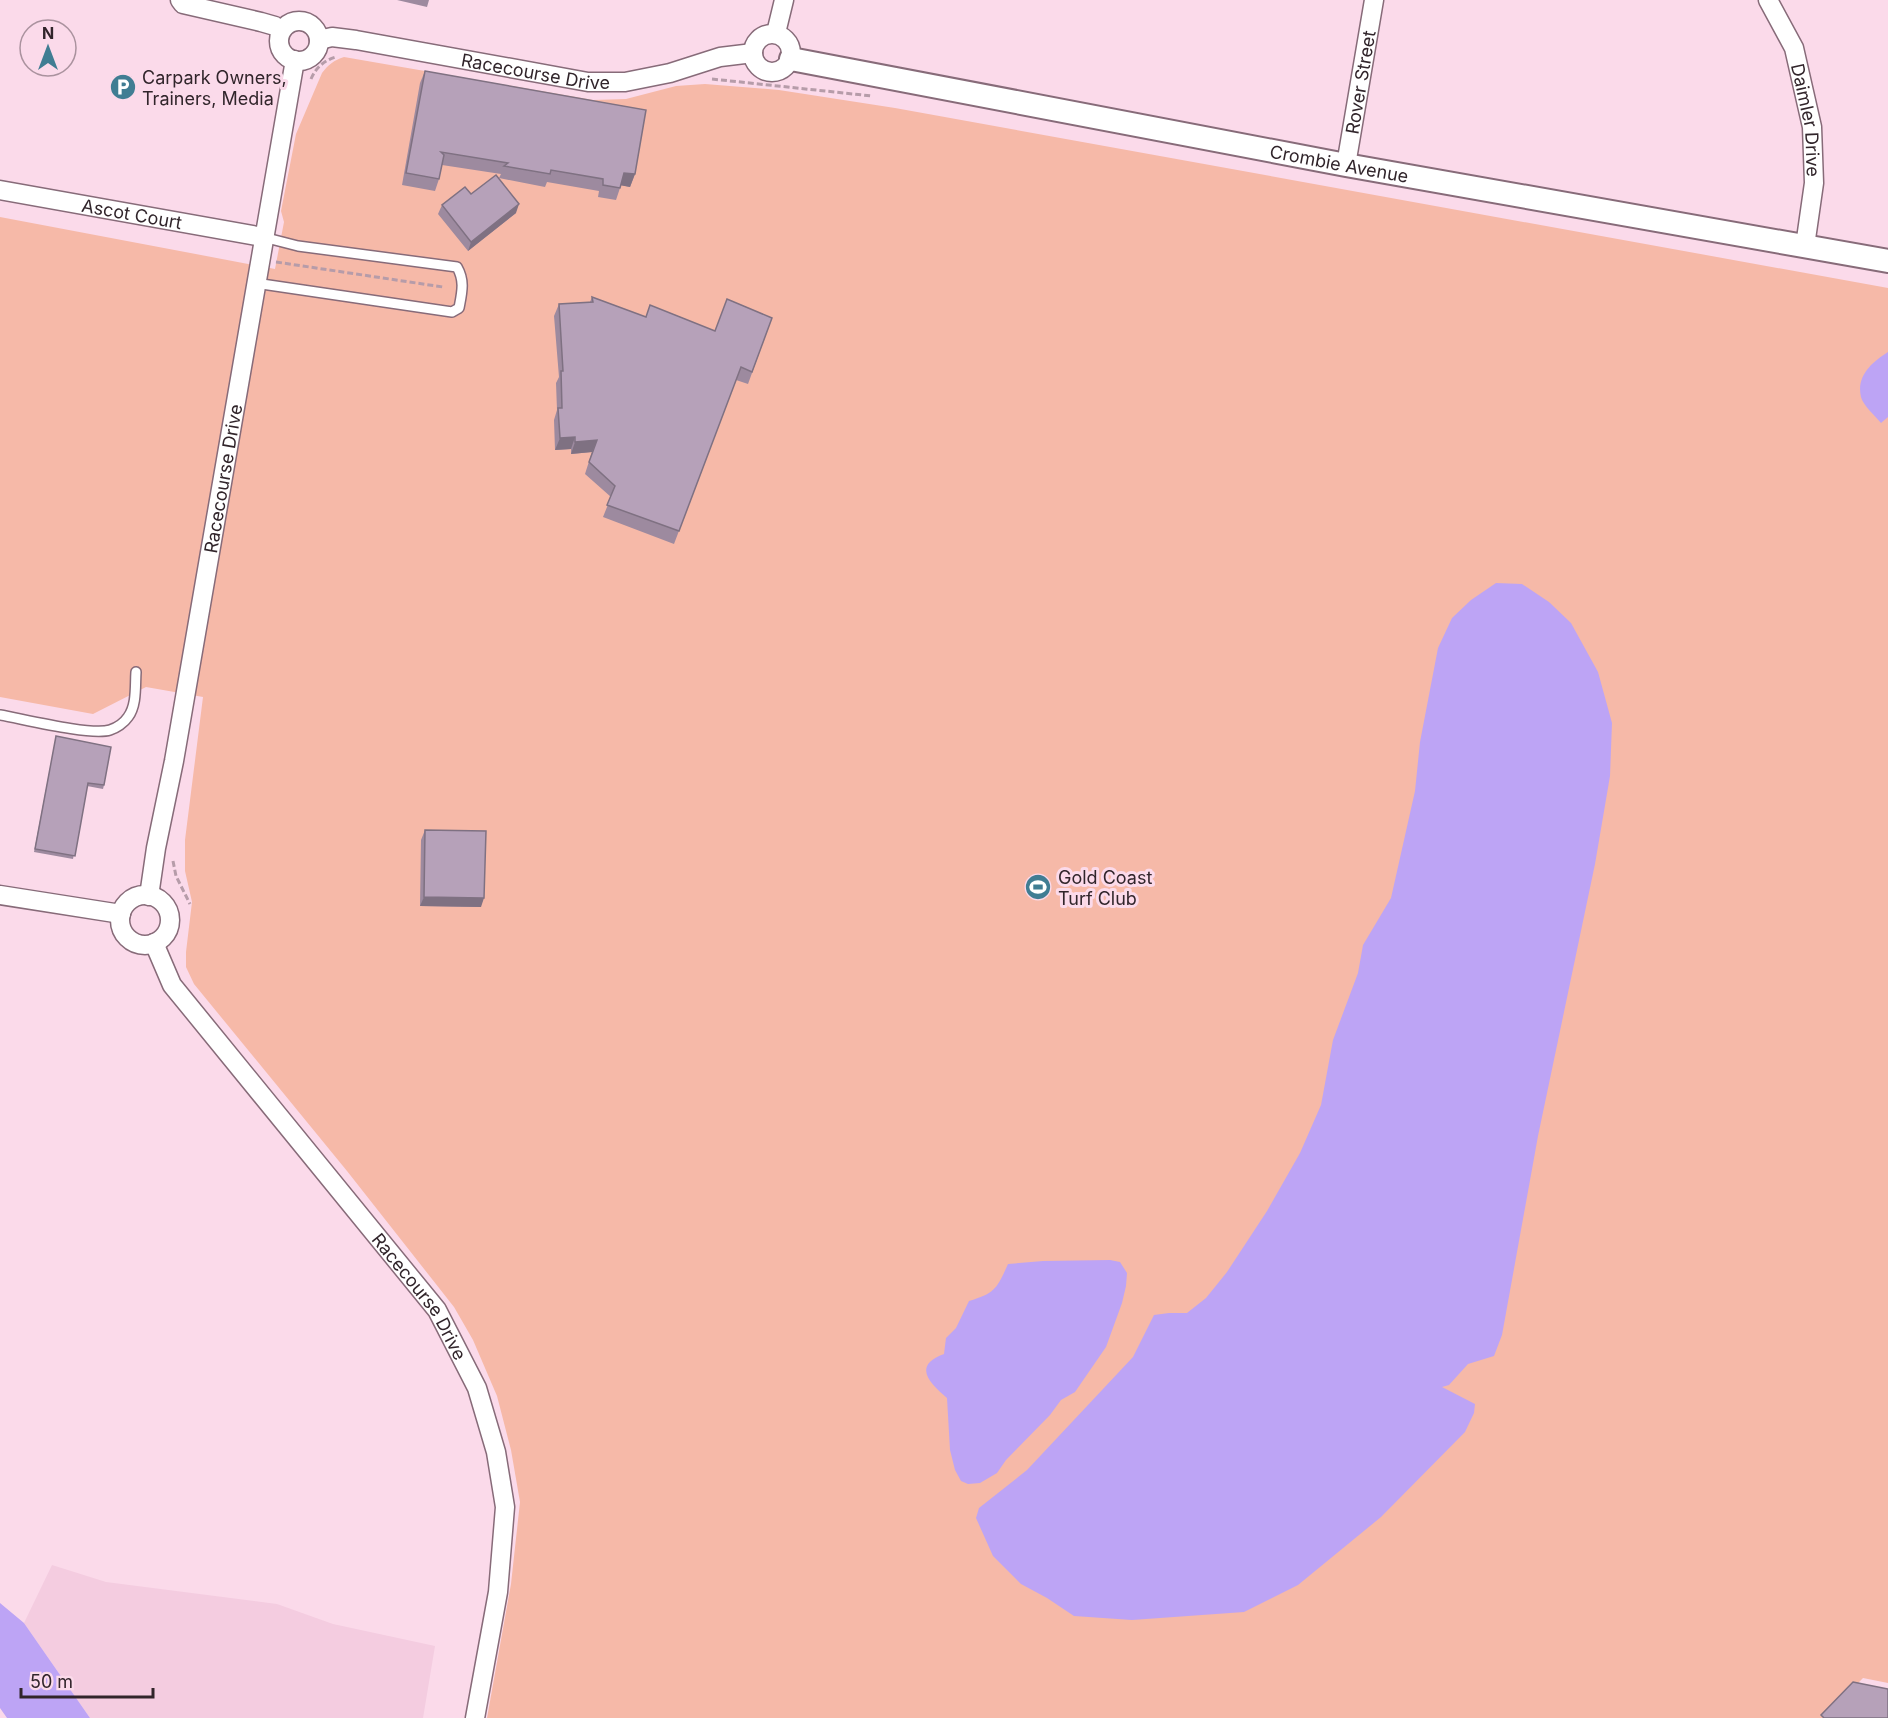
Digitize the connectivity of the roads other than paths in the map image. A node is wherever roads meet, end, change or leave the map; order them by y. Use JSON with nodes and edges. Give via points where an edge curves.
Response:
{"nodes":[{"id":1,"x":180,"y":0,"type":"edge"},
{"id":2,"x":784,"y":0,"type":"edge"},
{"id":3,"x":1374,"y":0,"type":"edge"},
{"id":4,"x":1768,"y":0,"type":"edge"},
{"id":5,"x":282,"y":30,"type":"junction"},
{"id":6,"x":776,"y":33,"type":"junction"},
{"id":7,"x":319,"y":40,"type":"junction"},
{"id":8,"x":753,"y":53,"type":"junction"},
{"id":9,"x":791,"y":59,"type":"junction"},
{"id":10,"x":295,"y":60,"type":"junction"},
{"id":11,"x":1346,"y":165,"type":"junction"},
{"id":12,"x":0,"y":190,"type":"edge"},
{"id":13,"x":263,"y":237,"type":"junction"},
{"id":14,"x":1805,"y":246,"type":"junction"},
{"id":15,"x":1888,"y":261,"type":"edge"},
{"id":16,"x":255,"y":283,"type":"junction"},
{"id":17,"x":136,"y":672,"type":"dead end"},
{"id":18,"x":0,"y":715,"type":"edge"},
{"id":19,"x":0,"y":895,"type":"edge"},
{"id":20,"x":149,"y":896,"type":"junction"},
{"id":21,"x":121,"y":914,"type":"junction"},
{"id":22,"x":154,"y":944,"type":"junction"},
{"id":23,"x":475,"y":1718,"type":"edge"}],
"edges":[{"from":1,"to":5,"type":"street","via":[[194,8]]},
{"from":2,"to":6,"type":"street"},
{"from":3,"to":11,"type":"street","name":"Rover Street"},
{"from":4,"to":14,"type":"street","name":"Daimler Drive","via":[[1794,48],[1812,127],[1814,183]]},
{"from":5,"to":7,"type":"street","via":[[292,22],[305,22],[315,29]]},
{"from":5,"to":10,"type":"street","via":[[281,50]]},
{"from":6,"to":8,"type":"street","via":[[758,39]]},
{"from":6,"to":9,"type":"street","via":[[788,40]]},
{"from":7,"to":8,"type":"street","name":"Racecourse Drive","via":[[356,40],[588,82],[625,82],[720,57]]},
{"from":7,"to":10,"type":"street","via":[[310,57]]},
{"from":8,"to":9,"type":"street","via":[[761,69],[773,72],[784,68]]},
{"from":9,"to":11,"type":"street","name":"Crombie Avenue"},
{"from":10,"to":13,"type":"street","name":"Racecourse Drive"},
{"from":11,"to":14,"type":"street","name":"Crombie Avenue"},
{"from":12,"to":13,"type":"street","name":"Ascot Court"},
{"from":13,"to":16,"type":"street","name":"Racecourse Drive"},
{"from":13,"to":16,"type":"lane","via":[[298,246],[457,267],[463,278],[462,291],[459,308],[452,312]]},
{"from":14,"to":15,"type":"street","name":"Crombie Avenue"},
{"from":16,"to":20,"type":"street","name":"Racecourse Drive"},
{"from":17,"to":18,"type":"lane","via":[[129,717],[108,731],[86,731]]},
{"from":19,"to":21,"type":"street"},
{"from":20,"to":21,"type":"street","via":[[129,901]]},
{"from":20,"to":22,"type":"street","via":[[166,905],[171,918],[167,933]]},
{"from":21,"to":22,"type":"street","via":[[121,926],[129,939]]},
{"from":22,"to":23,"type":"street","name":"Racecourse Drive","via":[[172,985],[437,1310],[477,1389],[496,1452],[505,1507],[498,1592]]}]}
